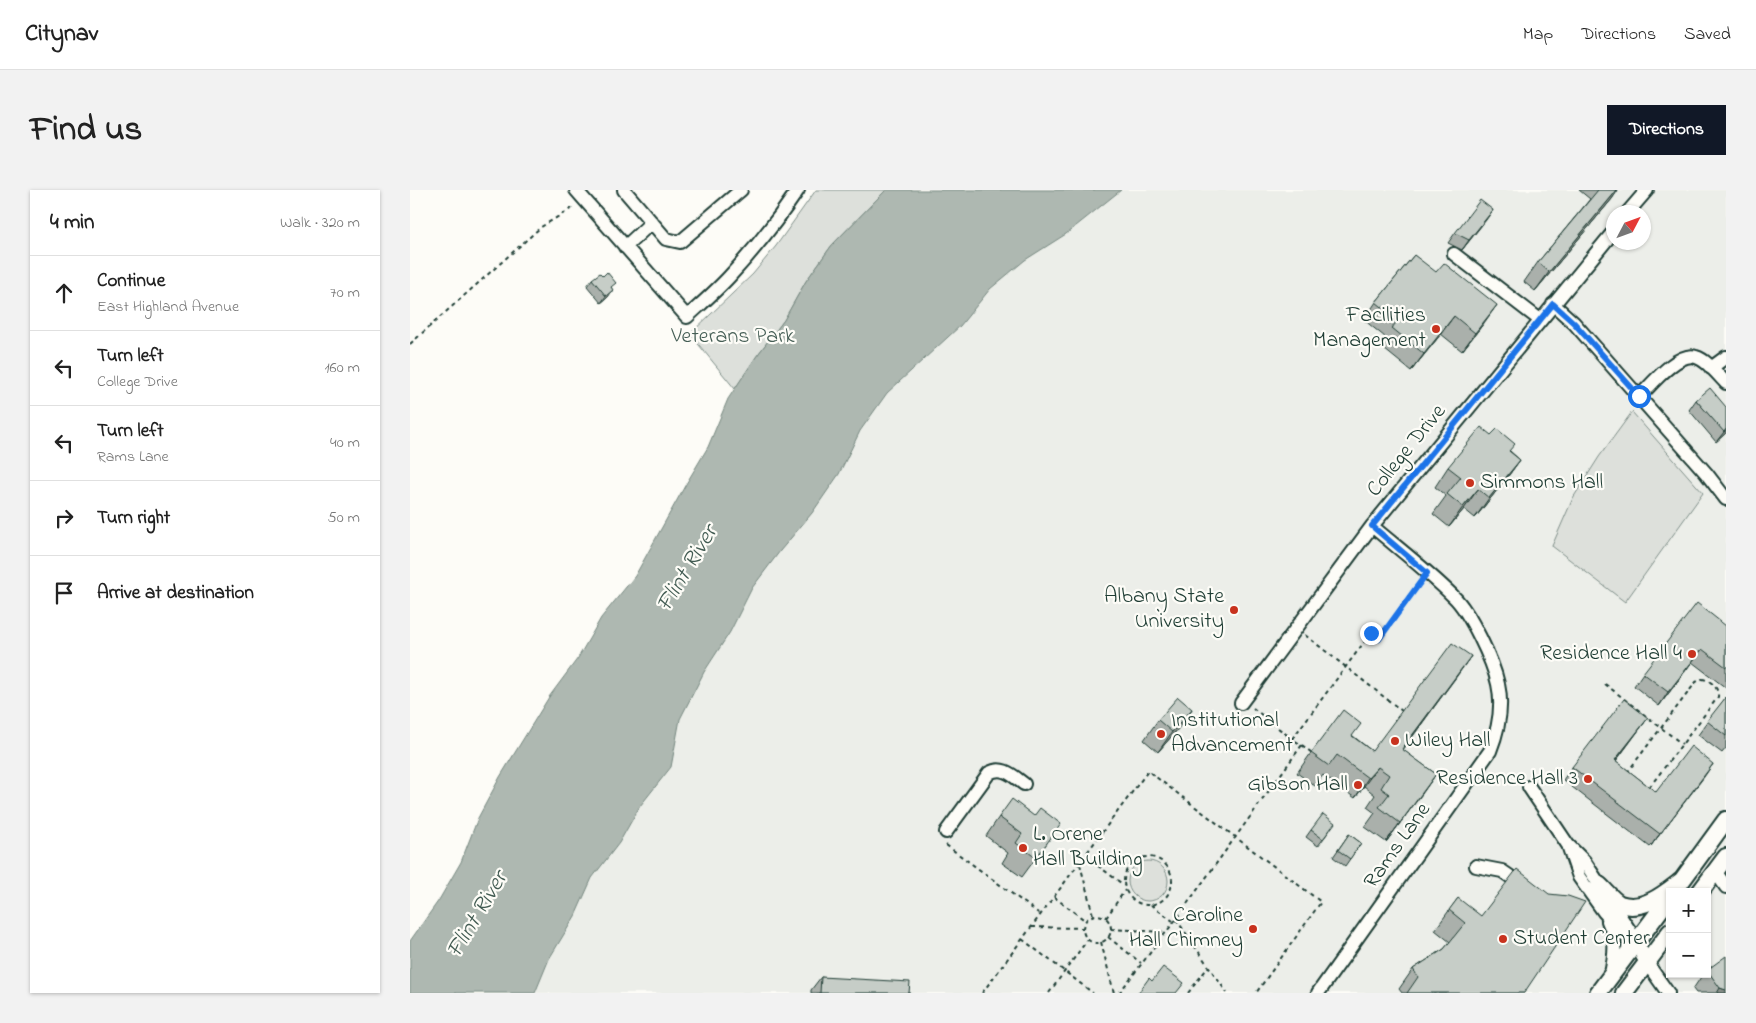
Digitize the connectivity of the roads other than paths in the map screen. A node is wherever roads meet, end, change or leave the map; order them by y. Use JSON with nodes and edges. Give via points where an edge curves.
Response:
{"nodes":[{"id":1,"x":624,"y":190,"type":"edge"},
{"id":2,"x":742,"y":190,"type":"edge"},
{"id":3,"x":798,"y":190,"type":"edge"},
{"id":4,"x":1647,"y":190,"type":"edge"},
{"id":5,"x":580,"y":193,"type":"edge"},
{"id":6,"x":1634,"y":205,"type":"edge"},
{"id":7,"x":652,"y":222,"type":"junction"},
{"id":8,"x":1606,"y":241,"type":"edge"},
{"id":9,"x":625,"y":247,"type":"junction"},
{"id":10,"x":1454,"y":254,"type":"dead end"},
{"id":11,"x":1553,"y":304,"type":"junction"},
{"id":12,"x":1540,"y":320,"type":"junction"},
{"id":13,"x":1726,"y":357,"type":"edge"},
{"id":14,"x":1711,"y":368,"type":"junction"},
{"id":15,"x":1726,"y":383,"type":"edge"},
{"id":16,"x":1639,"y":396,"type":"junction"},
{"id":17,"x":1724,"y":491,"type":"edge"},
{"id":18,"x":1372,"y":526,"type":"junction"},
{"id":19,"x":1242,"y":702,"type":"road end"},
{"id":20,"x":1024,"y":784,"type":"dead end"},
{"id":21,"x":1529,"y":787,"type":"dead end"},
{"id":22,"x":1726,"y":820,"type":"edge"},
{"id":23,"x":946,"y":832,"type":"road end"},
{"id":24,"x":1568,"y":845,"type":"junction"},
{"id":25,"x":1726,"y":856,"type":"edge"},
{"id":26,"x":1476,"y":866,"type":"dead end"},
{"id":27,"x":1715,"y":871,"type":"junction"},
{"id":28,"x":1599,"y":885,"type":"junction"},
{"id":29,"x":1678,"y":887,"type":"edge"},
{"id":30,"x":1726,"y":887,"type":"edge"},
{"id":31,"x":1703,"y":888,"type":"edge"},
{"id":32,"x":1535,"y":893,"type":"edge"},
{"id":33,"x":1666,"y":902,"type":"edge"},
{"id":34,"x":1604,"y":912,"type":"junction"},
{"id":35,"x":1669,"y":933,"type":"edge"},
{"id":36,"x":1635,"y":944,"type":"junction"},
{"id":37,"x":1647,"y":962,"type":"junction"},
{"id":38,"x":1611,"y":976,"type":"junction"},
{"id":39,"x":1318,"y":993,"type":"edge"},
{"id":40,"x":1598,"y":993,"type":"edge"},
{"id":41,"x":1624,"y":993,"type":"edge"},
{"id":42,"x":1668,"y":993,"type":"edge"}],
"edges":[{"from":1,"to":7,"type":"street"},
{"from":2,"to":7,"type":"street","via":[[680,242],[666,239]]},
{"from":3,"to":9,"type":"street","via":[[738,267],[687,317]]},
{"from":4,"to":6,"type":"street"},
{"from":5,"to":9,"type":"street"},
{"from":7,"to":9,"type":"street"},
{"from":8,"to":11,"type":"street","name":"College Drive"},
{"from":10,"to":12,"type":"street"},
{"from":11,"to":12,"type":"street","name":"College Drive"},
{"from":11,"to":16,"type":"street"},
{"from":12,"to":18,"type":"street","name":"College Drive"},
{"from":13,"to":14,"type":"street"},
{"from":14,"to":15,"type":"street"},
{"from":14,"to":16,"type":"street","via":[[1695,356],[1676,361]]},
{"from":16,"to":17,"type":"street"},
{"from":18,"to":19,"type":"street","name":"College Drive"},
{"from":18,"to":39,"type":"street","name":"Rams Lane","via":[[1454,596],[1466,611],[1498,684],[1497,734],[1490,751]]},
{"from":20,"to":23,"type":"street","via":[[1000,769],[989,773]]},
{"from":21,"to":24,"type":"street"},
{"from":22,"to":29,"type":"main road"},
{"from":24,"to":28,"type":"street","via":[[1584,861]]},
{"from":24,"to":34,"type":"street","via":[[1580,877]]},
{"from":25,"to":27,"type":"main road"},
{"from":26,"to":32,"type":"street","via":[[1502,871]]},
{"from":27,"to":30,"type":"street"},
{"from":27,"to":31,"type":"main road"},
{"from":28,"to":29,"type":"main road","via":[[1618,903],[1632,906],[1646,904]]},
{"from":28,"to":36,"type":"street"},
{"from":33,"to":36,"type":"main road"},
{"from":34,"to":36,"type":"street"},
{"from":34,"to":38,"type":"street","via":[[1614,933]]},
{"from":35,"to":37,"type":"main road"},
{"from":36,"to":37,"type":"street"},
{"from":36,"to":38,"type":"main road"},
{"from":37,"to":41,"type":"main road"},
{"from":37,"to":42,"type":"street"},
{"from":38,"to":40,"type":"main road"}]}
